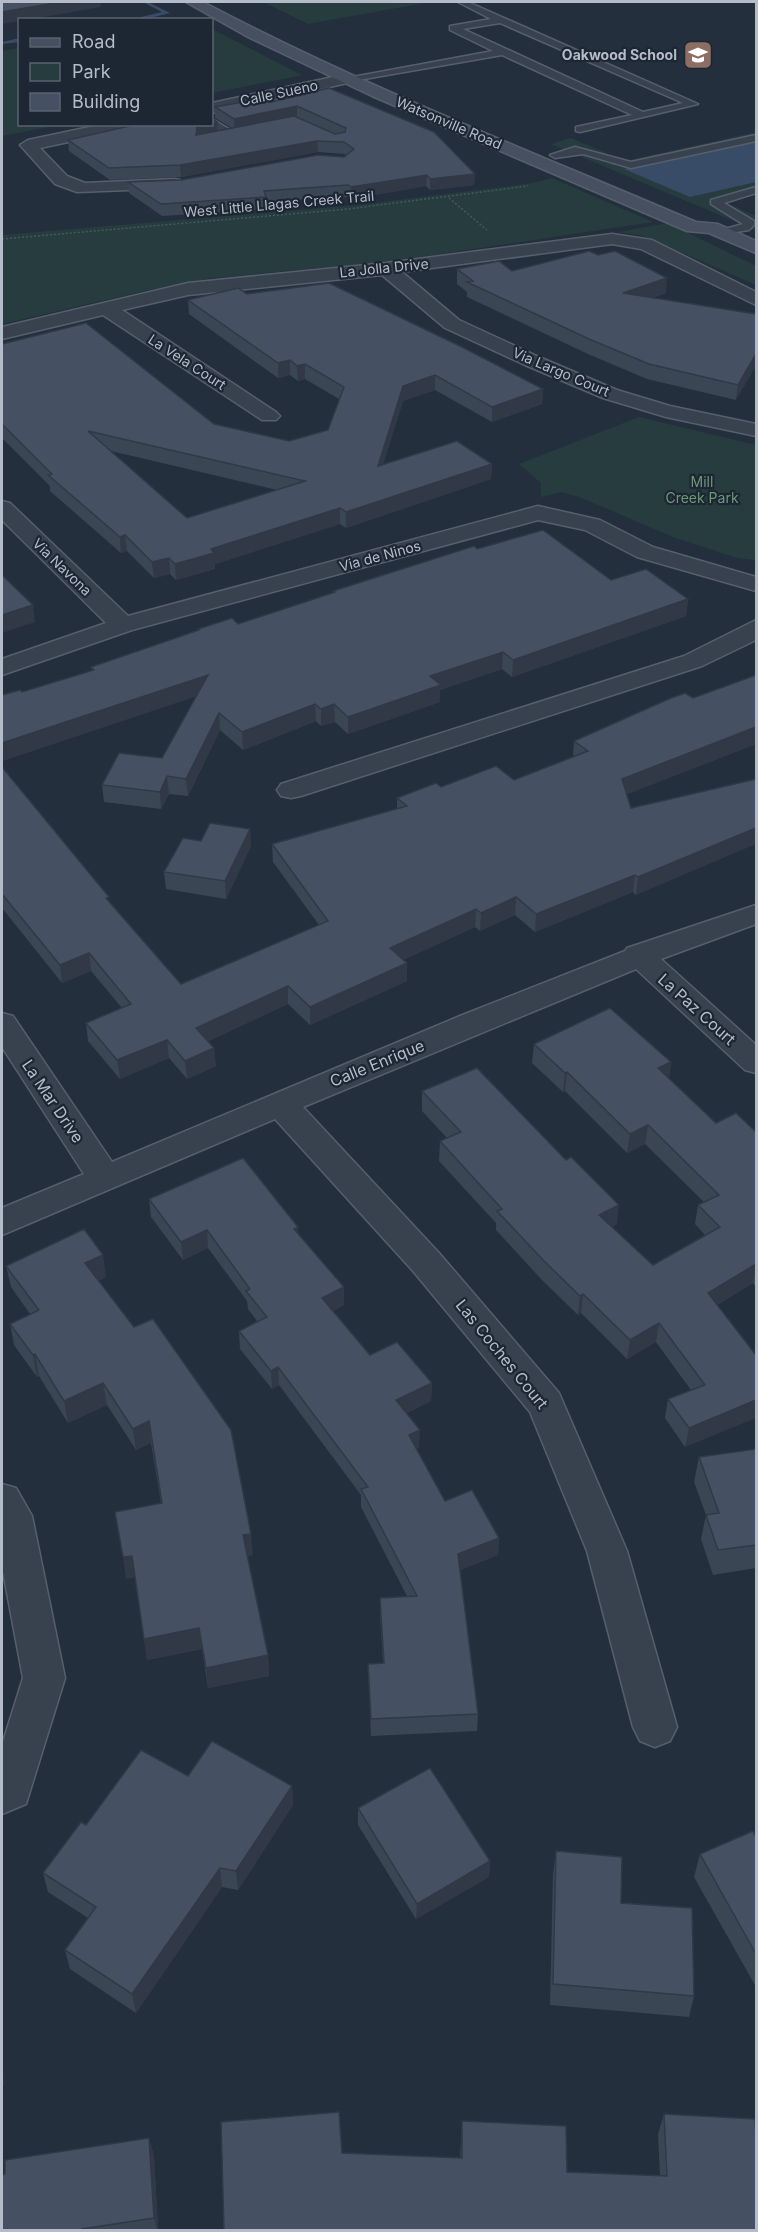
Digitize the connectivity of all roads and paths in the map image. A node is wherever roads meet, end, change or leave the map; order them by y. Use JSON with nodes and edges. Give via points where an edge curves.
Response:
{"nodes":[{"id":1,"x":193,"y":2,"type":"edge"},
{"id":2,"x":218,"y":2,"type":"edge"},
{"id":3,"x":462,"y":2,"type":"edge"},
{"id":4,"x":501,"y":20,"type":"junction"},
{"id":5,"x":503,"y":52,"type":"junction"},
{"id":6,"x":366,"y":75,"type":"junction"},
{"id":7,"x":347,"y":79,"type":"junction"},
{"id":8,"x":213,"y":108,"type":"edge"},
{"id":9,"x":643,"y":116,"type":"junction"},
{"id":10,"x":213,"y":123,"type":"edge"},
{"id":11,"x":120,"y":126,"type":"edge"},
{"id":12,"x":580,"y":129,"type":"dead end"},
{"id":13,"x":257,"y":130,"type":"edge"},
{"id":14,"x":232,"y":135,"type":"junction"},
{"id":15,"x":756,"y":138,"type":"edge"},
{"id":16,"x":212,"y":140,"type":"edge"},
{"id":17,"x":555,"y":155,"type":"junction"},
{"id":18,"x":598,"y":179,"type":"junction"},
{"id":19,"x":192,"y":182,"type":"edge"},
{"id":20,"x":532,"y":185,"type":"dead end"},
{"id":21,"x":756,"y":190,"type":"edge"},
{"id":22,"x":449,"y":197,"type":"junction"},
{"id":23,"x":717,"y":231,"type":"junction"},
{"id":24,"x":489,"y":232,"type":"dead end"},
{"id":25,"x":2,"y":239,"type":"edge"},
{"id":26,"x":756,"y":249,"type":"edge"},
{"id":27,"x":386,"y":269,"type":"junction"},
{"id":28,"x":756,"y":299,"type":"edge"},
{"id":29,"x":106,"y":308,"type":"junction"},
{"id":30,"x":2,"y":333,"type":"edge"},
{"id":31,"x":268,"y":416,"type":"dead end"},
{"id":32,"x":756,"y":430,"type":"edge"},
{"id":33,"x":2,"y":508,"type":"edge"},
{"id":34,"x":756,"y":584,"type":"edge"},
{"id":35,"x":123,"y":626,"type":"junction"},
{"id":36,"x":756,"y":627,"type":"edge"},
{"id":37,"x":2,"y":667,"type":"edge"},
{"id":38,"x":291,"y":790,"type":"dead end"},
{"id":39,"x":756,"y":914,"type":"edge"},
{"id":40,"x":639,"y":955,"type":"junction"},
{"id":41,"x":2,"y":1023,"type":"edge"},
{"id":42,"x":756,"y":1062,"type":"edge"},
{"id":43,"x":280,"y":1103,"type":"junction"},
{"id":44,"x":105,"y":1179,"type":"junction"},
{"id":45,"x":2,"y":1222,"type":"edge"},
{"id":46,"x":2,"y":1500,"type":"edge"},
{"id":47,"x":655,"y":1727,"type":"dead end"},
{"id":48,"x":2,"y":1793,"type":"edge"}],
"edges":[{"from":1,"to":7,"type":"main road","name":"Watsonville Road"},
{"from":2,"to":6,"type":"main road","name":"Watsonville Road"},
{"from":3,"to":4,"type":"lane"},
{"from":4,"to":5,"type":"lane","via":[[453,28]]},
{"from":4,"to":9,"type":"lane","via":[[693,104]]},
{"from":5,"to":6,"type":"lane"},
{"from":5,"to":9,"type":"lane"},
{"from":6,"to":7,"type":"lane"},
{"from":6,"to":17,"type":"main road","name":"Watsonville Road"},
{"from":7,"to":8,"type":"street","name":"Calle Sueno"},
{"from":7,"to":18,"type":"main road","name":"Watsonville Road"},
{"from":9,"to":12,"type":"lane"},
{"from":10,"to":14,"type":"lane"},
{"from":11,"to":19,"type":"street","via":[[28,145],[61,180],[83,188]]},
{"from":13,"to":14,"type":"lane"},
{"from":14,"to":16,"type":"lane"},
{"from":15,"to":17,"type":"lane","via":[[631,165],[584,151]]},
{"from":17,"to":18,"type":"main road","name":"Watsonville Road"},
{"from":18,"to":23,"type":"main road","name":"Watsonville Road","via":[[664,208],[693,227]]},
{"from":20,"to":22,"type":"path","name":"West Little Llagas Creek Trail"},
{"from":21,"to":23,"type":"lane","via":[[715,202],[750,223],[745,228]]},
{"from":22,"to":24,"type":"path"},
{"from":22,"to":25,"type":"path","name":"West Little Llagas Creek Trail","via":[[348,210]]},
{"from":23,"to":26,"type":"main road","name":"Watsonville Road"},
{"from":27,"to":28,"type":"street","name":"La Jolla Drive","via":[[612,239],[646,244]]},
{"from":27,"to":29,"type":"street","name":"La Jolla Drive","via":[[229,283]]},
{"from":27,"to":32,"type":"street","name":"Via Largo Court","via":[[452,324],[531,361],[610,394]]},
{"from":29,"to":30,"type":"street","name":"La Jolla Drive"},
{"from":29,"to":31,"type":"street","name":"La Vela Court"},
{"from":33,"to":35,"type":"street","name":"Via Navona"},
{"from":34,"to":35,"type":"street","name":"Via de Ninos","via":[[645,552],[592,525],[538,513]]},
{"from":35,"to":37,"type":"street","name":"Via de Ninos"},
{"from":36,"to":38,"type":"street","via":[[693,661]]},
{"from":39,"to":40,"type":"street","name":"Calle Enrique"},
{"from":40,"to":42,"type":"street","name":"La Paz Court"},
{"from":40,"to":43,"type":"street","name":"Calle Enrique"},
{"from":41,"to":44,"type":"street","name":"La Mar Drive"},
{"from":43,"to":44,"type":"street","name":"Calle Enrique"},
{"from":43,"to":47,"type":"street","name":"Las Coches Court","via":[[426,1262],[546,1404],[607,1551]]},
{"from":44,"to":45,"type":"street","name":"Calle Enrique"},
{"from":46,"to":48,"type":"street","via":[[12,1516],[44,1678],[10,1789]]}]}
